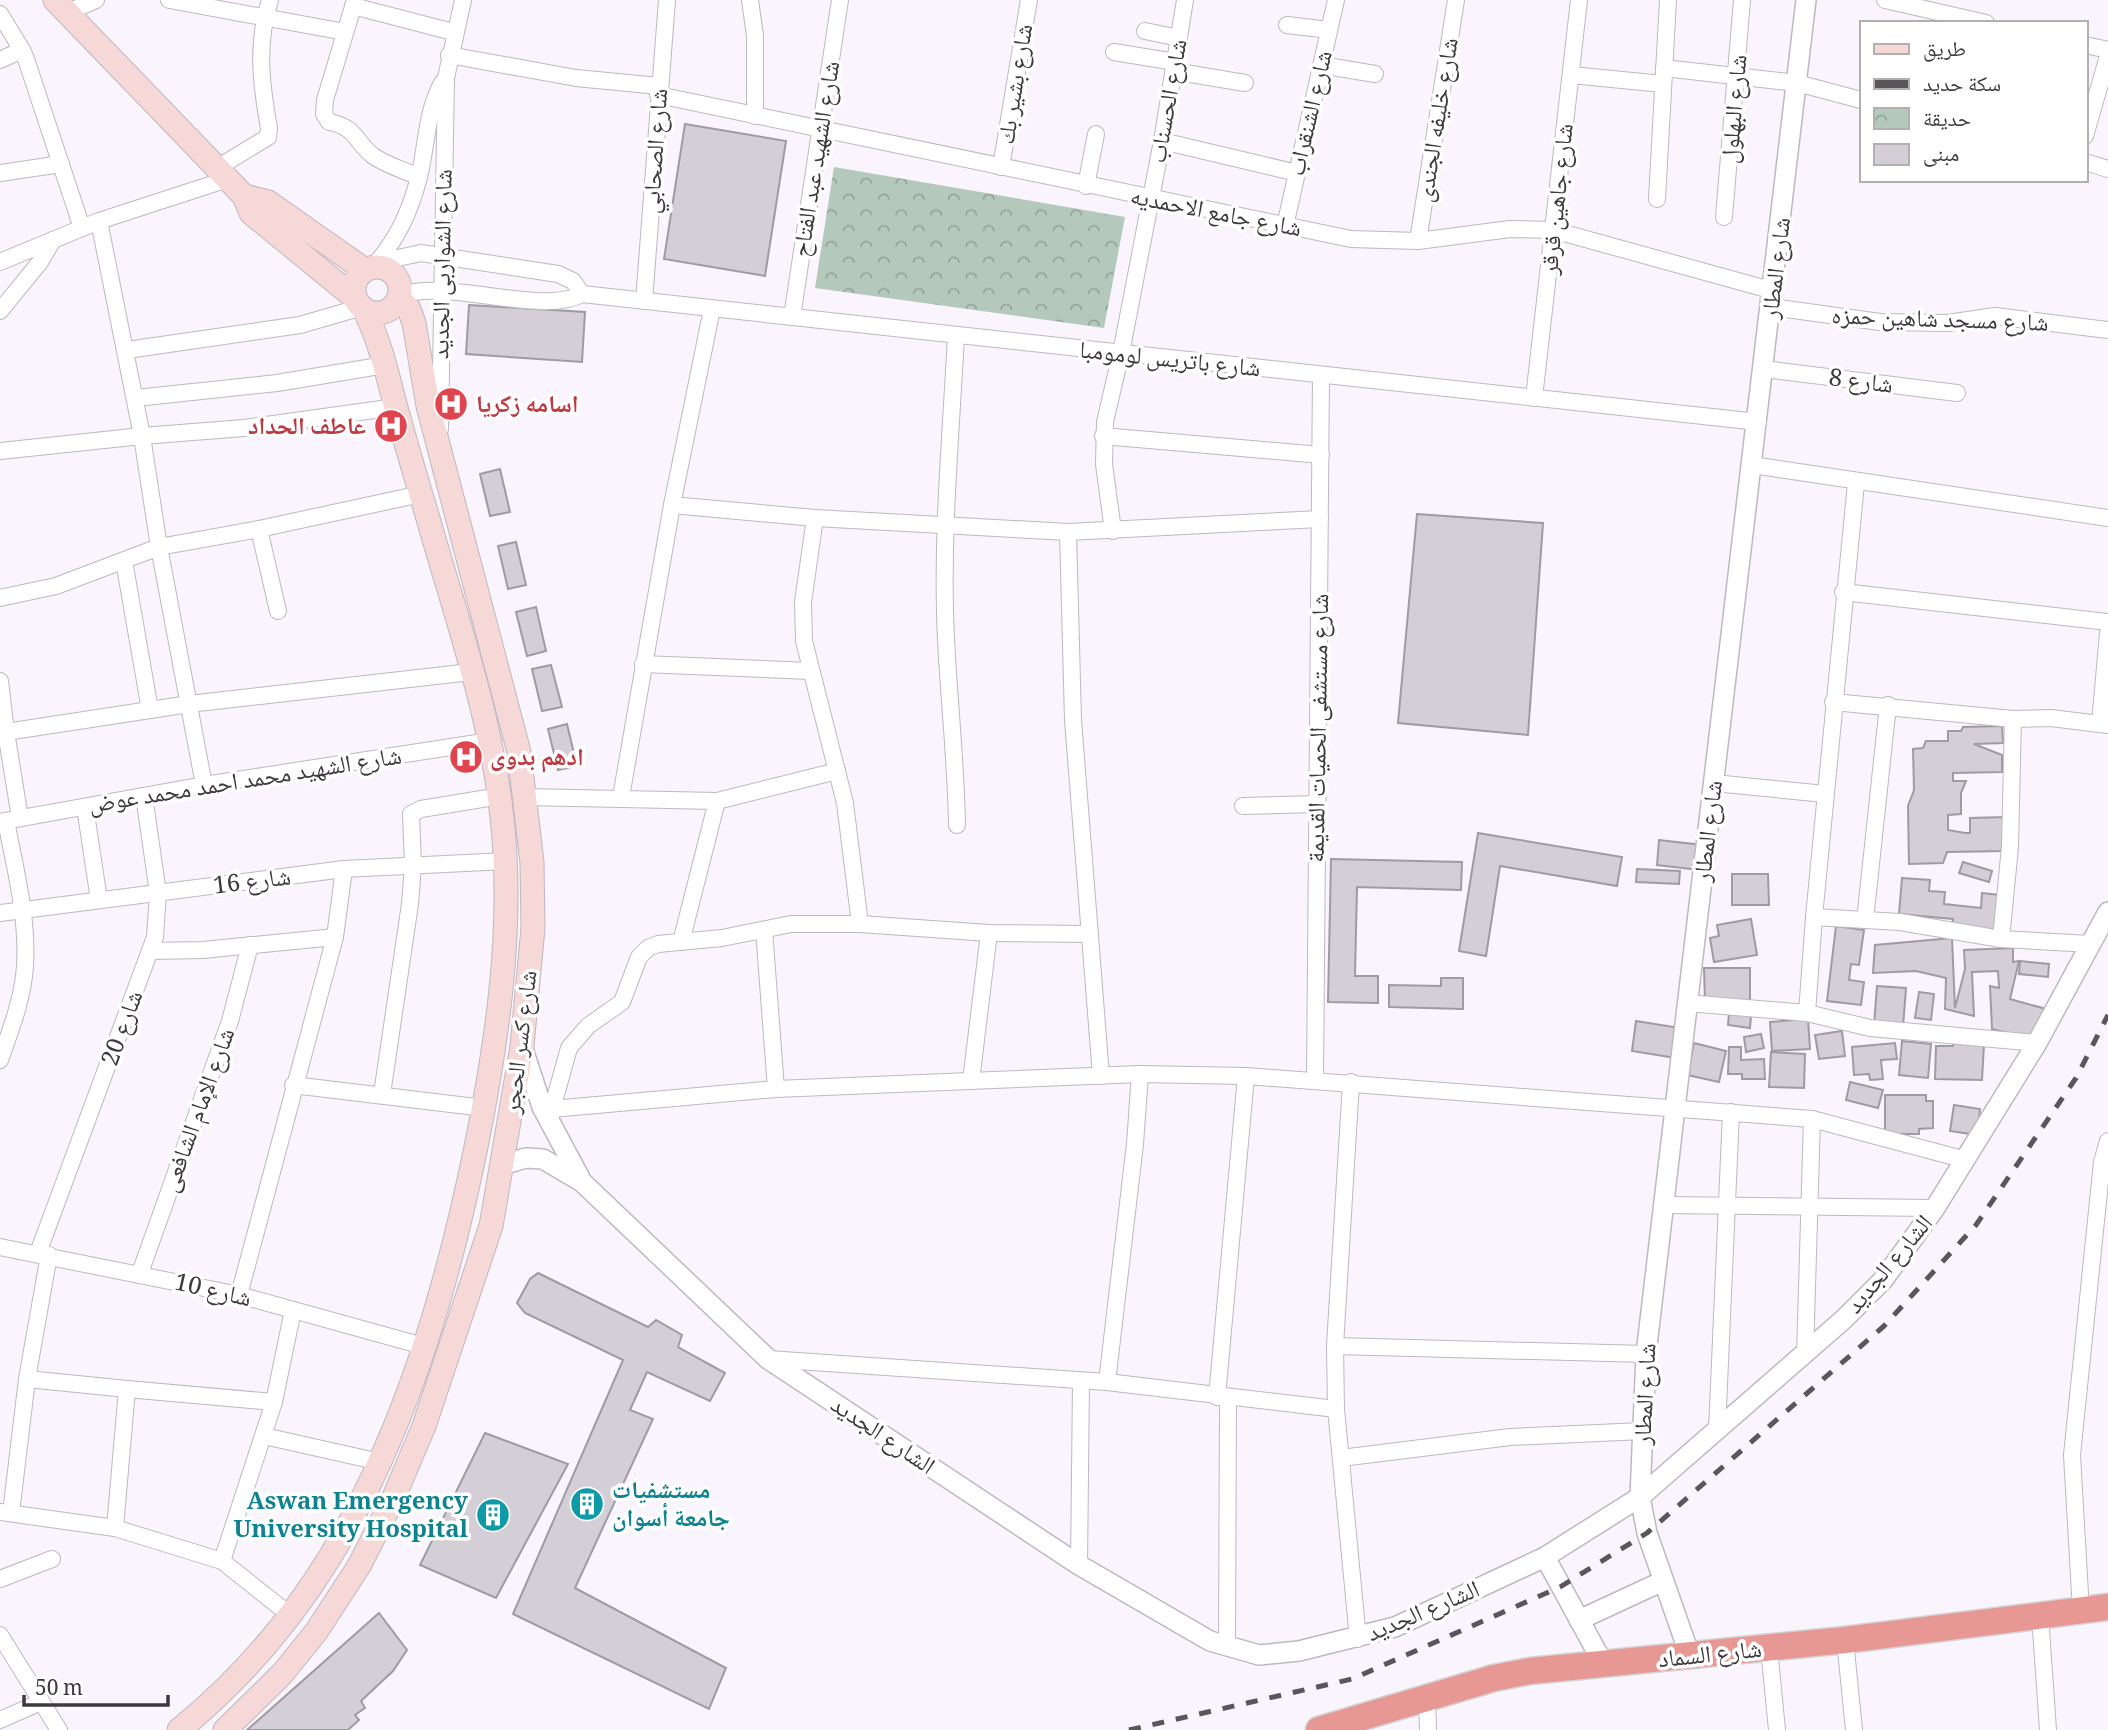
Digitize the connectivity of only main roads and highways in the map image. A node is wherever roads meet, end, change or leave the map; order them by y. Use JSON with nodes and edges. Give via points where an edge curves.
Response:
{"nodes":[{"id":1,"x":61,"y":6,"type":"edge"},
{"id":2,"x":244,"y":196,"type":"junction"},
{"id":3,"x":374,"y":268,"type":"junction"},
{"id":4,"x":400,"y":296,"type":"junction"},
{"id":5,"x":360,"y":305,"type":"junction"},
{"id":6,"x":2108,"y":1607,"type":"edge"},
{"id":7,"x":179,"y":1730,"type":"edge"},
{"id":8,"x":225,"y":1730,"type":"edge"},
{"id":9,"x":1319,"y":1730,"type":"edge"}],
"edges":[{"from":1,"to":2,"type":"main road"},
{"from":2,"to":3,"type":"main road","via":[[268,202]]},
{"from":2,"to":5,"type":"main road","via":[[251,213]]},
{"from":3,"to":4,"type":"main road","via":[[396,275]]},
{"from":3,"to":5,"type":"main road","via":[[355,282]]},
{"from":4,"to":5,"type":"main road","via":[[384,312]]},
{"from":4,"to":8,"type":"main road","name":"شارع كسر الحجر","via":[[414,323],[422,381],[510,708],[526,797],[533,928],[522,1046],[491,1226],[424,1426],[394,1497],[359,1566],[316,1632],[282,1674]]},
{"from":5,"to":7,"type":"main road","name":"شارع كسر الحجر","via":[[385,365],[490,741],[506,861],[502,985],[484,1108],[447,1268],[380,1462],[331,1555],[290,1615],[221,1692]]},
{"from":6,"to":9,"type":"highway","name":"شارع السماد","via":[[1845,1640],[1530,1671]]}]}
